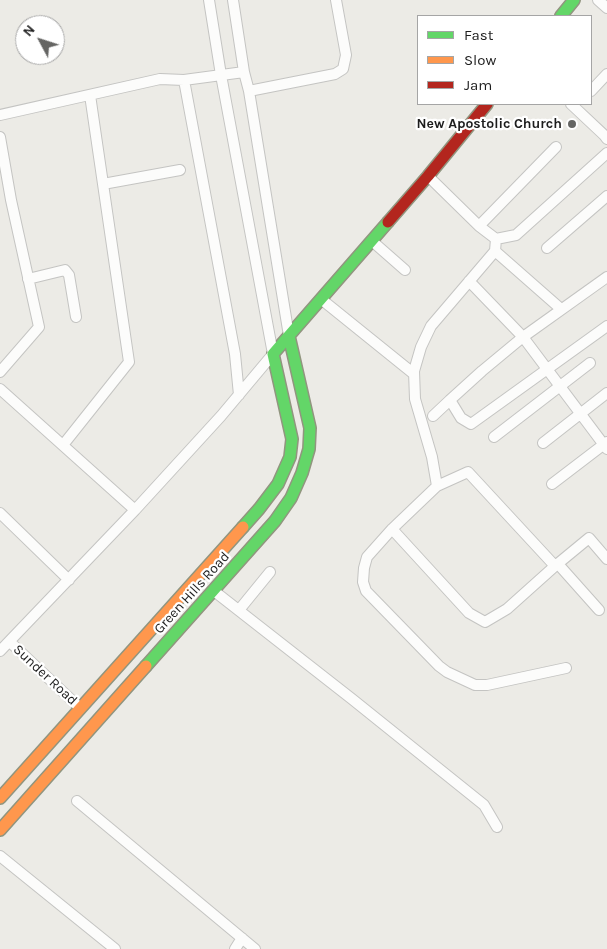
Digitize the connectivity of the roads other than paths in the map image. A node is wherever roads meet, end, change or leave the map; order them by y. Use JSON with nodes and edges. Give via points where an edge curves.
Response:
{"nodes":[{"id":1,"x":209,"y":0,"type":"edge"},
{"id":2,"x":233,"y":0,"type":"edge"},
{"id":3,"x":336,"y":0,"type":"edge"},
{"id":4,"x":574,"y":0,"type":"edge"},
{"id":5,"x":598,"y":0,"type":"edge"},
{"id":6,"x":607,"y":8,"type":"edge"},
{"id":7,"x":562,"y":15,"type":"edge"},
{"id":8,"x":244,"y":72,"type":"junction"},
{"id":9,"x":607,"y":74,"type":"edge"},
{"id":10,"x":221,"y":76,"type":"junction"},
{"id":11,"x":184,"y":80,"type":"junction"},
{"id":12,"x":249,"y":90,"type":"junction"},
{"id":13,"x":592,"y":91,"type":"edge"},
{"id":14,"x":90,"y":95,"type":"junction"},
{"id":15,"x":486,"y":105,"type":"edge"},
{"id":16,"x":575,"y":105,"type":"edge"},
{"id":17,"x":0,"y":115,"type":"edge"},
{"id":18,"x":606,"y":135,"type":"edge"},
{"id":19,"x":0,"y":138,"type":"edge"},
{"id":20,"x":556,"y":148,"type":"dead end"},
{"id":21,"x":607,"y":153,"type":"edge"},
{"id":22,"x":180,"y":170,"type":"dead end"},
{"id":23,"x":428,"y":176,"type":"junction"},
{"id":24,"x":103,"y":184,"type":"junction"},
{"id":25,"x":607,"y":196,"type":"edge"},
{"id":26,"x":479,"y":226,"type":"junction"},
{"id":27,"x":496,"y":239,"type":"junction"},
{"id":28,"x":372,"y":241,"type":"junction"},
{"id":29,"x":547,"y":248,"type":"dead end"},
{"id":30,"x":494,"y":251,"type":"junction"},
{"id":31,"x":405,"y":270,"type":"dead end"},
{"id":32,"x":607,"y":277,"type":"edge"},
{"id":33,"x":31,"y":279,"type":"junction"},
{"id":34,"x":469,"y":281,"type":"junction"},
{"id":35,"x":38,"y":297,"type":"dead end"},
{"id":36,"x":321,"y":299,"type":"junction"},
{"id":37,"x":561,"y":309,"type":"junction"},
{"id":38,"x":76,"y":318,"type":"dead end"},
{"id":39,"x":607,"y":326,"type":"edge"},
{"id":40,"x":289,"y":336,"type":"junction"},
{"id":41,"x":523,"y":337,"type":"junction"},
{"id":42,"x":273,"y":354,"type":"junction"},
{"id":43,"x":590,"y":363,"type":"dead end"},
{"id":44,"x":548,"y":369,"type":"junction"},
{"id":45,"x":0,"y":372,"type":"edge"},
{"id":46,"x":414,"y":374,"type":"junction"},
{"id":47,"x":560,"y":385,"type":"junction"},
{"id":48,"x":0,"y":389,"type":"edge"},
{"id":49,"x":607,"y":392,"type":"edge"},
{"id":50,"x":239,"y":395,"type":"junction"},
{"id":51,"x":450,"y":400,"type":"junction"},
{"id":52,"x":580,"y":413,"type":"junction"},
{"id":53,"x":428,"y":420,"type":"junction"},
{"id":54,"x":494,"y":437,"type":"dead end"},
{"id":55,"x":543,"y":443,"type":"dead end"},
{"id":56,"x":63,"y":445,"type":"junction"},
{"id":57,"x":606,"y":446,"type":"edge"},
{"id":58,"x":552,"y":484,"type":"dead end"},
{"id":59,"x":437,"y":486,"type":"junction"},
{"id":60,"x":135,"y":510,"type":"junction"},
{"id":61,"x":0,"y":513,"type":"edge"},
{"id":62,"x":392,"y":529,"type":"junction"},
{"id":63,"x":607,"y":558,"type":"edge"},
{"id":64,"x":557,"y":565,"type":"junction"},
{"id":65,"x":270,"y":572,"type":"dead end"},
{"id":66,"x":69,"y":580,"type":"junction"},
{"id":67,"x":214,"y":590,"type":"junction"},
{"id":68,"x":239,"y":610,"type":"junction"},
{"id":69,"x":599,"y":610,"type":"dead end"},
{"id":70,"x":10,"y":642,"type":"junction"},
{"id":71,"x":0,"y":651,"type":"edge"},
{"id":72,"x":566,"y":668,"type":"dead end"},
{"id":73,"x":80,"y":708,"type":"junction"},
{"id":74,"x":0,"y":798,"type":"edge"},
{"id":75,"x":77,"y":801,"type":"dead end"},
{"id":76,"x":497,"y":828,"type":"dead end"},
{"id":77,"x":0,"y":830,"type":"edge"},
{"id":78,"x":0,"y":856,"type":"edge"},
{"id":79,"x":242,"y":938,"type":"junction"},
{"id":80,"x":115,"y":949,"type":"edge"},
{"id":81,"x":235,"y":949,"type":"edge"},
{"id":82,"x":255,"y":949,"type":"edge"}],
"edges":[{"from":1,"to":10,"type":"street"},
{"from":2,"to":8,"type":"street"},
{"from":3,"to":12,"type":"street","via":[[346,55],[342,69],[335,74]]},
{"from":4,"to":7,"type":"street"},
{"from":5,"to":6,"type":"street"},
{"from":8,"to":10,"type":"street"},
{"from":8,"to":12,"type":"street"},
{"from":9,"to":13,"type":"street"},
{"from":10,"to":11,"type":"street"},
{"from":10,"to":42,"type":"street"},
{"from":11,"to":14,"type":"street","via":[[160,79]]},
{"from":11,"to":50,"type":"street","via":[[235,354]]},
{"from":12,"to":40,"type":"street"},
{"from":14,"to":17,"type":"street"},
{"from":14,"to":24,"type":"street"},
{"from":15,"to":23,"type":"street"},
{"from":16,"to":18,"type":"street"},
{"from":19,"to":33,"type":"street","via":[[7,201]]},
{"from":20,"to":26,"type":"street"},
{"from":21,"to":27,"type":"street","via":[[516,235]]},
{"from":22,"to":24,"type":"street"},
{"from":23,"to":26,"type":"street"},
{"from":23,"to":28,"type":"street"},
{"from":24,"to":56,"type":"street","via":[[129,362]]},
{"from":25,"to":29,"type":"street"},
{"from":26,"to":27,"type":"street"},
{"from":27,"to":30,"type":"street"},
{"from":28,"to":31,"type":"street"},
{"from":28,"to":36,"type":"street"},
{"from":30,"to":34,"type":"street"},
{"from":30,"to":37,"type":"street"},
{"from":32,"to":37,"type":"street"},
{"from":33,"to":35,"type":"street"},
{"from":33,"to":38,"type":"street","via":[[62,270],[68,272]]},
{"from":33,"to":45,"type":"street","via":[[41,316],[39,327]]},
{"from":34,"to":41,"type":"street"},
{"from":34,"to":46,"type":"street","via":[[431,326]]},
{"from":36,"to":40,"type":"street"},
{"from":36,"to":46,"type":"street"},
{"from":37,"to":41,"type":"street"},
{"from":39,"to":44,"type":"street"},
{"from":40,"to":42,"type":"street"},
{"from":40,"to":67,"type":"street","name":"Green Hills Road","via":[[310,428],[309,449],[302,474],[276,521]]},
{"from":41,"to":44,"type":"street"},
{"from":41,"to":51,"type":"street"},
{"from":42,"to":50,"type":"street"},
{"from":42,"to":73,"type":"street","name":"Green Hills Road","via":[[292,438],[290,457],[278,484],[259,510]]},
{"from":43,"to":47,"type":"street"},
{"from":44,"to":47,"type":"street"},
{"from":44,"to":51,"type":"street","via":[[471,424],[461,418]]},
{"from":46,"to":53,"type":"street","via":[[415,399]]},
{"from":47,"to":52,"type":"street"},
{"from":47,"to":54,"type":"street"},
{"from":48,"to":56,"type":"street"},
{"from":49,"to":52,"type":"street"},
{"from":50,"to":60,"type":"street"},
{"from":51,"to":53,"type":"street"},
{"from":52,"to":55,"type":"street"},
{"from":52,"to":57,"type":"street"},
{"from":53,"to":59,"type":"street"},
{"from":56,"to":60,"type":"street"},
{"from":57,"to":58,"type":"street"},
{"from":59,"to":62,"type":"street"},
{"from":59,"to":64,"type":"street","via":[[468,472]]},
{"from":60,"to":66,"type":"street"},
{"from":61,"to":66,"type":"street"},
{"from":62,"to":64,"type":"street","via":[[469,613],[485,622],[507,609]]},
{"from":62,"to":72,"type":"street","via":[[367,557],[363,582],[366,591],[447,672],[475,685],[487,685]]},
{"from":63,"to":64,"type":"street","via":[[589,538]]},
{"from":64,"to":69,"type":"street"},
{"from":65,"to":68,"type":"street"},
{"from":66,"to":70,"type":"street"},
{"from":67,"to":68,"type":"street"},
{"from":67,"to":77,"type":"street","name":"Green Hills Road"},
{"from":68,"to":76,"type":"street","via":[[484,805]]},
{"from":70,"to":71,"type":"street"},
{"from":70,"to":73,"type":"street","name":"Sunder Road"},
{"from":73,"to":74,"type":"street","name":"Green Hills Road"},
{"from":75,"to":79,"type":"street"},
{"from":78,"to":80,"type":"street"},
{"from":79,"to":81,"type":"street"},
{"from":79,"to":82,"type":"street"}]}
